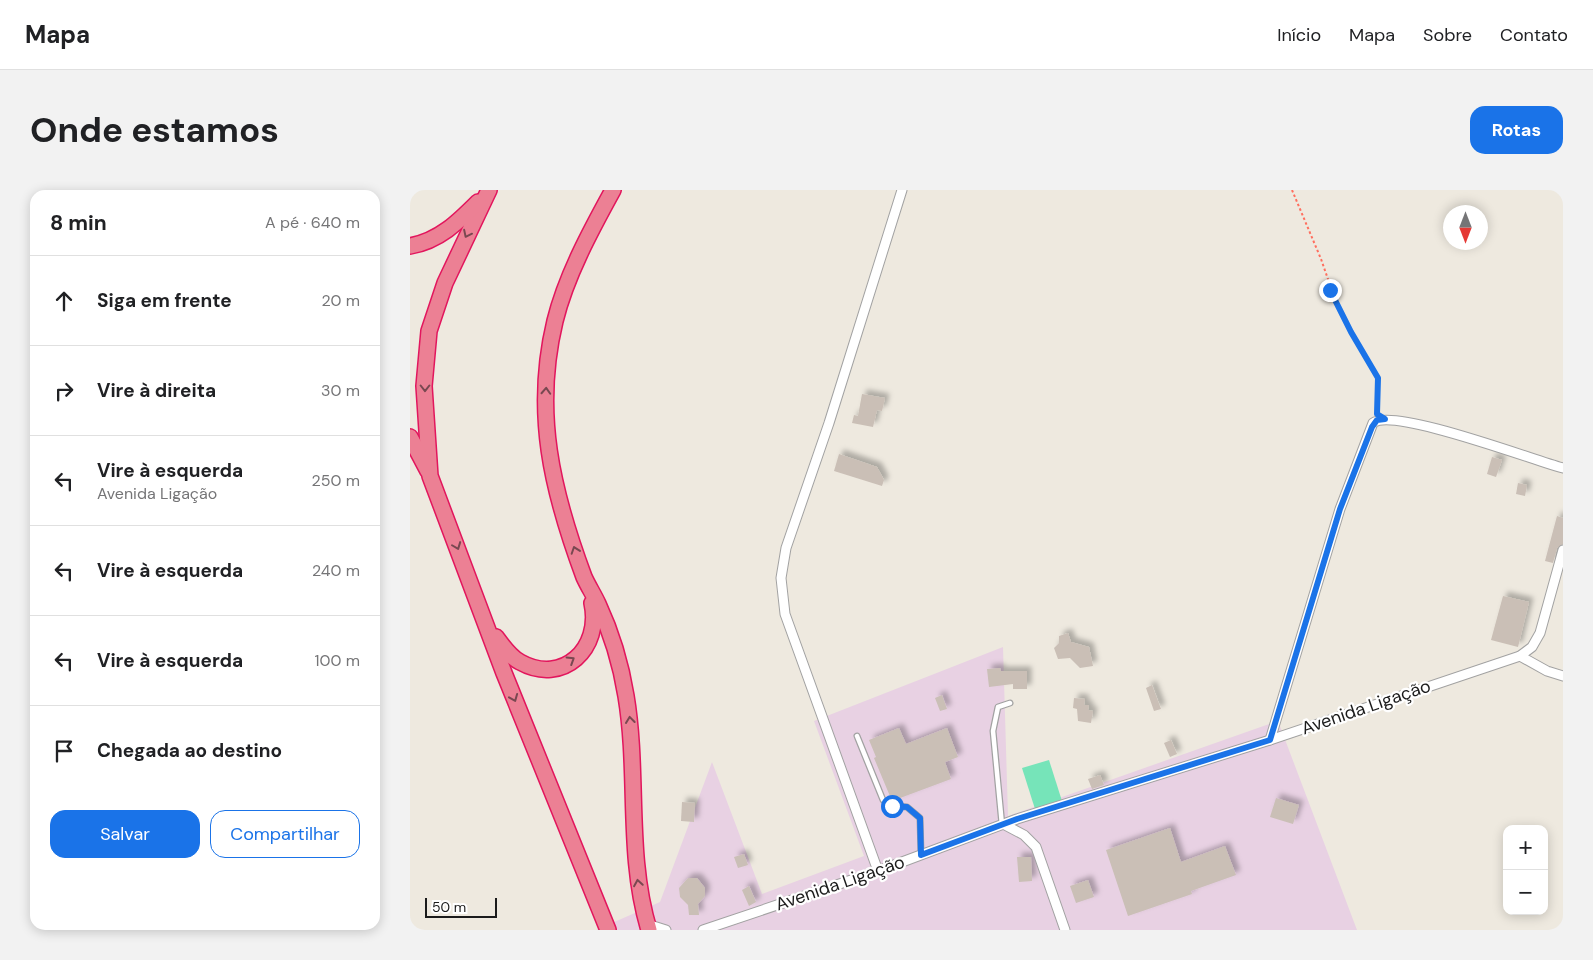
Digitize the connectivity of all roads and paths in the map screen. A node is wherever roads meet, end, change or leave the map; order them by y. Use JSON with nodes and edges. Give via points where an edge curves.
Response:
{"nodes":[{"id":1,"x":613,"y":190,"type":"edge"},
{"id":2,"x":902,"y":190,"type":"edge"},
{"id":3,"x":1292,"y":190,"type":"edge"},
{"id":4,"x":488,"y":192,"type":"edge"},
{"id":5,"x":410,"y":246,"type":"edge"},
{"id":6,"x":1385,"y":419,"type":"junction"},
{"id":7,"x":410,"y":437,"type":"edge"},
{"id":8,"x":1563,"y":468,"type":"edge"},
{"id":9,"x":430,"y":476,"type":"junction"},
{"id":10,"x":1563,"y":550,"type":"edge"},
{"id":11,"x":585,"y":579,"type":"junction"},
{"id":12,"x":488,"y":628,"type":"junction"},
{"id":13,"x":1520,"y":656,"type":"junction"},
{"id":14,"x":1563,"y":676,"type":"edge"},
{"id":15,"x":1010,"y":704,"type":"dead end"},
{"id":16,"x":857,"y":736,"type":"dead end"},
{"id":17,"x":1270,"y":740,"type":"junction"},
{"id":18,"x":1004,"y":825,"type":"junction"},
{"id":19,"x":921,"y":855,"type":"junction"},
{"id":20,"x":878,"y":871,"type":"junction"},
{"id":21,"x":648,"y":927,"type":"edge"},
{"id":22,"x":608,"y":930,"type":"edge"},
{"id":23,"x":666,"y":930,"type":"edge"},
{"id":24,"x":703,"y":930,"type":"edge"},
{"id":25,"x":1065,"y":930,"type":"edge"}],
"edges":[{"from":11,"to":1,"type":"highway","one_way":true,"via":[[552,476],[545,424],[546,387],[551,343],[561,301]]},
{"from":2,"to":20,"type":"street","via":[[830,423],[786,548],[781,578],[785,614]]},
{"from":3,"to":6,"type":"path","via":[[1338,308],[1378,378],[1377,414]]},
{"from":4,"to":5,"type":"highway","via":[[449,229],[435,238]]},
{"from":4,"to":9,"type":"highway","one_way":true,"via":[[444,283],[429,331],[424,393]]},
{"from":6,"to":8,"type":"street","via":[[1433,427]]},
{"from":6,"to":17,"type":"street","via":[[1377,420],[1372,427],[1340,509]]},
{"from":7,"to":9,"type":"highway"},
{"from":9,"to":12,"type":"highway","one_way":true},
{"from":10,"to":13,"type":"street","name":"Avenida Ligação","via":[[1540,633],[1532,647]]},
{"from":12,"to":11,"type":"highway","one_way":true,"via":[[518,662],[545,669],[566,664],[582,653],[595,621]]},
{"from":21,"to":11,"type":"highway","one_way":true,"via":[[634,850],[632,743],[626,696],[611,637]]},
{"from":12,"to":22,"type":"highway","one_way":true},
{"from":13,"to":14,"type":"street"},
{"from":13,"to":17,"type":"street","name":"Avenida Ligação"},
{"from":15,"to":18,"type":"lane","via":[[998,707],[993,731]]},
{"from":16,"to":19,"type":"lane","via":[[883,800],[892,806],[907,807],[920,818]]},
{"from":17,"to":18,"type":"street","name":"Avenida Ligação"},
{"from":18,"to":19,"type":"street","name":"Avenida Ligação"},
{"from":18,"to":25,"type":"street","via":[[1024,835],[1036,847]]},
{"from":19,"to":20,"type":"street","name":"Avenida Ligação"},
{"from":20,"to":24,"type":"street","name":"Avenida Ligação"},
{"from":21,"to":23,"type":"street"}]}
